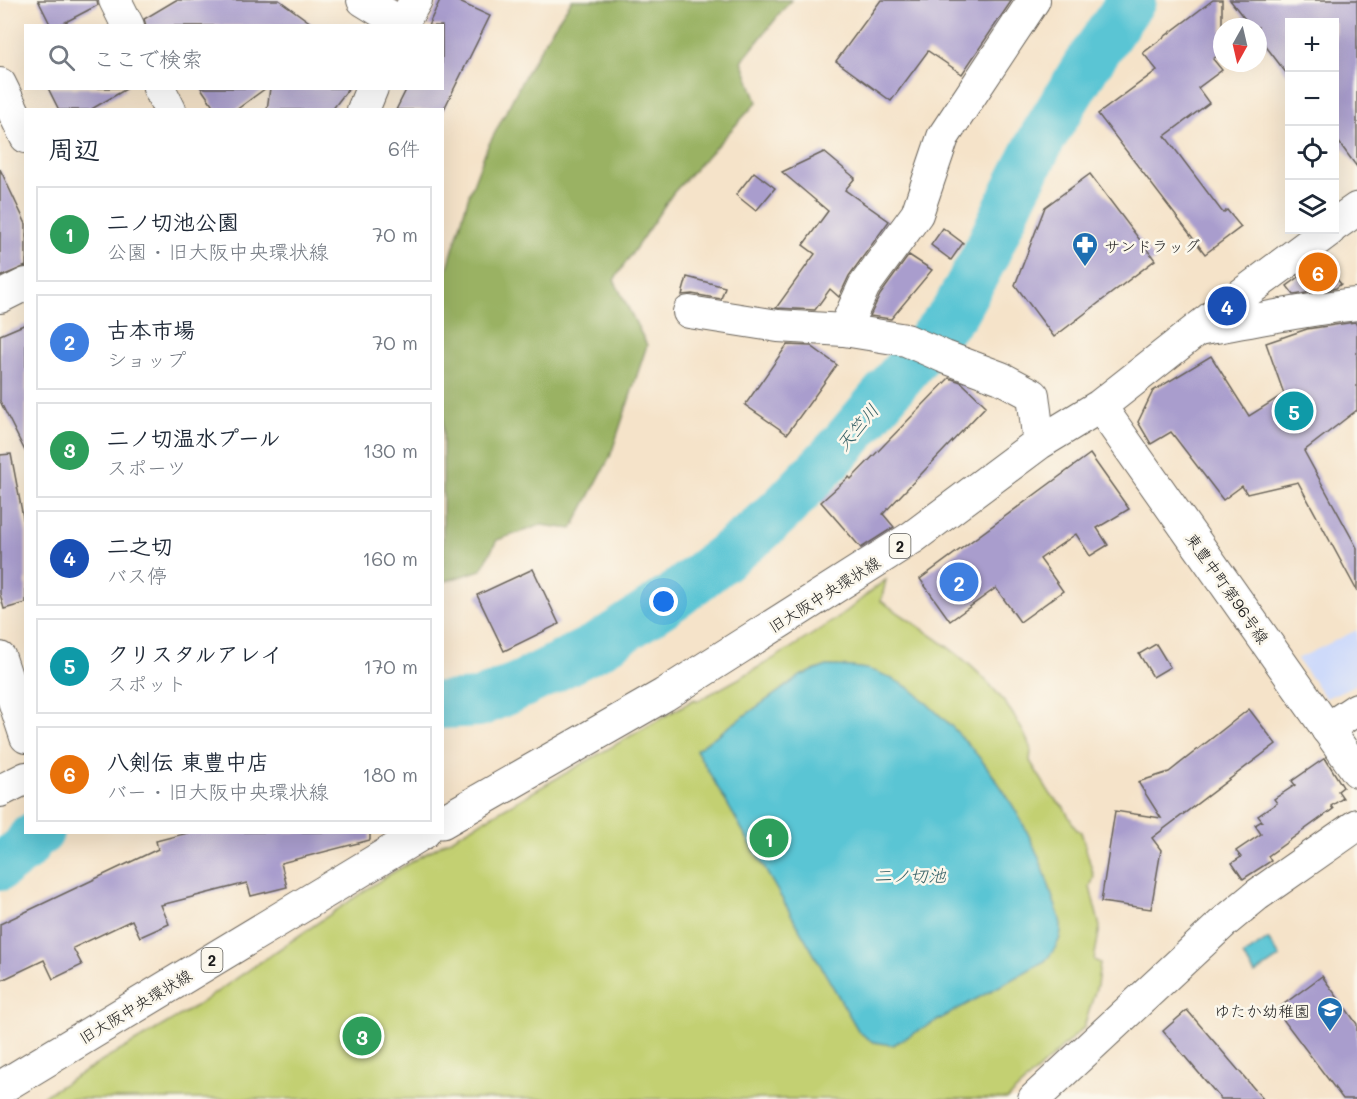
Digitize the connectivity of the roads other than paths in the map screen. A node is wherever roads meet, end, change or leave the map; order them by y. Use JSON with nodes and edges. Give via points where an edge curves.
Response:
{"nodes":[{"id":1,"x":115,"y":0,"type":"edge"},
{"id":2,"x":363,"y":0,"type":"edge"},
{"id":3,"x":1034,"y":0,"type":"edge"},
{"id":4,"x":406,"y":16,"type":"edge"},
{"id":5,"x":127,"y":24,"type":"edge"},
{"id":6,"x":0,"y":84,"type":"edge"},
{"id":7,"x":160,"y":90,"type":"edge"},
{"id":8,"x":371,"y":90,"type":"edge"},
{"id":9,"x":169,"y":108,"type":"edge"},
{"id":10,"x":364,"y":108,"type":"edge"},
{"id":11,"x":24,"y":133,"type":"edge"},
{"id":12,"x":1357,"y":209,"type":"edge"},
{"id":13,"x":1339,"y":222,"type":"edge"},
{"id":14,"x":1324,"y":234,"type":"edge"},
{"id":15,"x":24,"y":285,"type":"edge"},
{"id":16,"x":0,"y":297,"type":"edge"},
{"id":17,"x":1357,"y":304,"type":"edge"},
{"id":18,"x":689,"y":312,"type":"dead end"},
{"id":19,"x":844,"y":330,"type":"junction"},
{"id":20,"x":1197,"y":330,"type":"junction"},
{"id":21,"x":1100,"y":406,"type":"junction"},
{"id":22,"x":1039,"y":443,"type":"junction"},
{"id":23,"x":0,"y":658,"type":"edge"},
{"id":24,"x":1357,"y":709,"type":"edge"},
{"id":25,"x":1327,"y":729,"type":"junction"},
{"id":26,"x":24,"y":731,"type":"edge"},
{"id":27,"x":1357,"y":771,"type":"edge"},
{"id":28,"x":24,"y":779,"type":"edge"},
{"id":29,"x":0,"y":791,"type":"edge"},
{"id":30,"x":444,"y":821,"type":"edge"},
{"id":31,"x":1357,"y":825,"type":"edge"},
{"id":32,"x":403,"y":837,"type":"edge"},
{"id":33,"x":0,"y":1088,"type":"edge"},
{"id":34,"x":1034,"y":1099,"type":"edge"}],
"edges":[{"from":1,"to":5,"type":"street"},
{"from":2,"to":4,"type":"street"},
{"from":3,"to":19,"type":"street","via":[[943,137],[917,214],[864,286]]},
{"from":6,"to":11,"type":"street"},
{"from":7,"to":9,"type":"street"},
{"from":8,"to":10,"type":"street"},
{"from":12,"to":13,"type":"main road"},
{"from":14,"to":20,"type":"main road","name":"旧大阪中央環状線","number":"2"},
{"from":15,"to":16,"type":"street"},
{"from":17,"to":20,"type":"street"},
{"from":18,"to":19,"type":"street","via":[[778,326]]},
{"from":19,"to":22,"type":"street","via":[[906,340],[1033,395]]},
{"from":20,"to":21,"type":"main road","name":"旧大阪中央環状線","number":"2"},
{"from":21,"to":22,"type":"main road","name":"旧大阪中央環状線","number":"2"},
{"from":21,"to":25,"type":"street","name":"東豊中町第96号線"},
{"from":22,"to":30,"type":"main road","name":"旧大阪中央環状線","number":"2","via":[[903,544],[663,695]]},
{"from":23,"to":26,"type":"street"},
{"from":24,"to":25,"type":"street"},
{"from":25,"to":27,"type":"street","name":"東豊中町第96号線"},
{"from":28,"to":29,"type":"street"},
{"from":31,"to":34,"type":"street","via":[[1223,922]]},
{"from":32,"to":33,"type":"main road","name":"旧大阪中央環状線","number":"2"}]}
